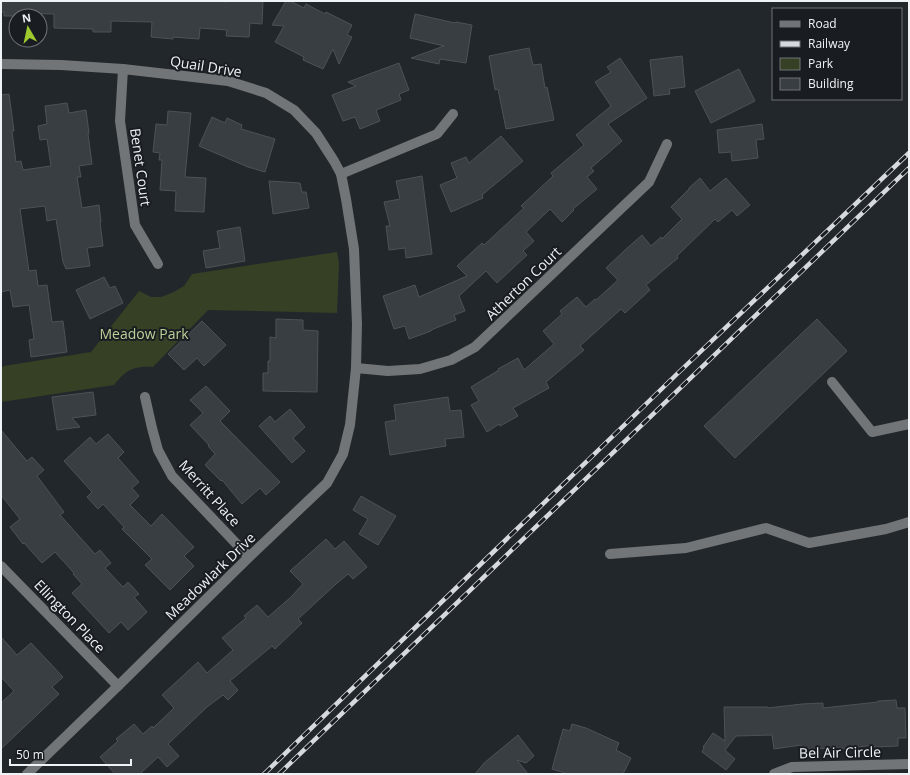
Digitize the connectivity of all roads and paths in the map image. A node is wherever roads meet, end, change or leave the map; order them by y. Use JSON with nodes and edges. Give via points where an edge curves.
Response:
{"nodes":[{"id":1,"x":1,"y":64,"type":"edge"},
{"id":2,"x":123,"y":68,"type":"junction"},
{"id":3,"x":453,"y":114,"type":"dead end"},
{"id":4,"x":667,"y":144,"type":"dead end"},
{"id":5,"x":340,"y":174,"type":"junction"},
{"id":6,"x":158,"y":264,"type":"dead end"},
{"id":7,"x":356,"y":368,"type":"junction"},
{"id":8,"x":832,"y":382,"type":"dead end"},
{"id":9,"x":145,"y":397,"type":"dead end"},
{"id":10,"x":909,"y":424,"type":"edge"},
{"id":11,"x":909,"y":522,"type":"edge"},
{"id":12,"x":610,"y":554,"type":"dead end"},
{"id":13,"x":249,"y":557,"type":"junction"},
{"id":14,"x":1,"y":566,"type":"edge"},
{"id":15,"x":118,"y":686,"type":"junction"},
{"id":16,"x":909,"y":764,"type":"edge"},
{"id":17,"x":28,"y":774,"type":"edge"},
{"id":18,"x":774,"y":774,"type":"edge"}],
"edges":[{"from":1,"to":2,"type":"street","name":"Quail Drive"},
{"from":2,"to":5,"type":"street","name":"Quail Drive","via":[[228,81],[266,93],[294,110],[316,133]]},
{"from":2,"to":6,"type":"street","name":"Benet Court","via":[[120,122],[135,225]]},
{"from":3,"to":5,"type":"street","via":[[436,134]]},
{"from":4,"to":7,"type":"street","name":"Atherton Court","via":[[649,182],[475,348],[451,360],[420,369]]},
{"from":5,"to":7,"type":"street","name":"Quail Drive","via":[[354,248]]},
{"from":7,"to":13,"type":"street","name":"Meadowlark Drive","via":[[350,425],[343,454],[327,483]]},
{"from":8,"to":10,"type":"street","via":[[872,432]]},
{"from":9,"to":13,"type":"street","name":"Merritt Place","via":[[158,450],[172,476]]},
{"from":11,"to":12,"type":"street","via":[[886,529],[809,542],[766,528],[686,548]]},
{"from":13,"to":15,"type":"street","name":"Meadowlark Drive"},
{"from":14,"to":15,"type":"street","name":"Ellington Place"},
{"from":15,"to":17,"type":"street","name":"Meadowlark Drive"},
{"from":16,"to":18,"type":"street","name":"Bel Air Circle","via":[[792,767]]}]}
